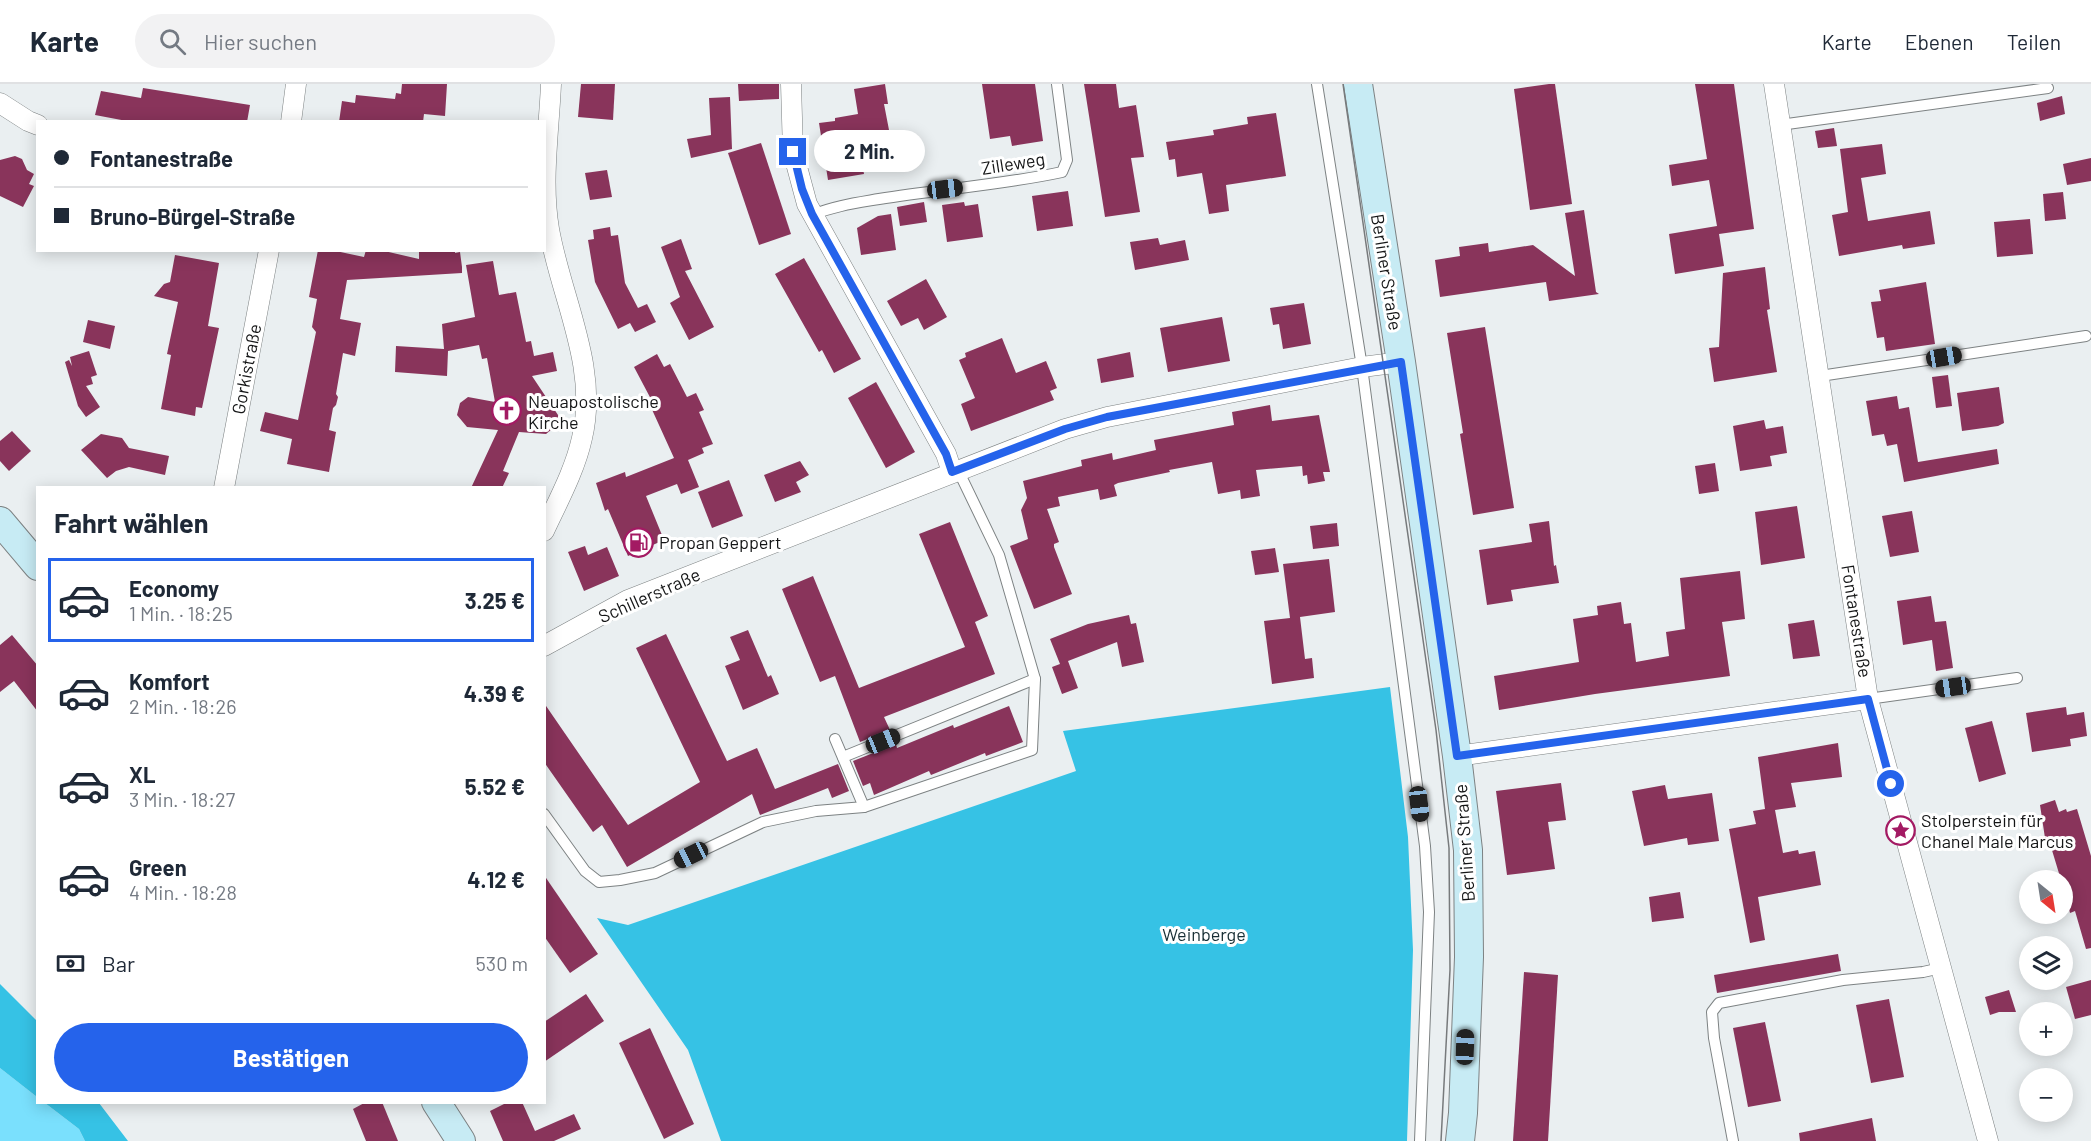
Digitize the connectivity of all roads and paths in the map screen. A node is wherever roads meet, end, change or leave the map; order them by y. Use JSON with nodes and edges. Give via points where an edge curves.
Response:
{"nodes":[{"id":1,"x":297,"y":84,"type":"edge"},
{"id":2,"x":551,"y":84,"type":"edge"},
{"id":3,"x":791,"y":84,"type":"edge"},
{"id":4,"x":1057,"y":84,"type":"edge"},
{"id":5,"x":1317,"y":84,"type":"edge"},
{"id":6,"x":1358,"y":84,"type":"edge"},
{"id":7,"x":1774,"y":84,"type":"edge"},
{"id":8,"x":2048,"y":88,"type":"dead end"},
{"id":9,"x":0,"y":103,"type":"edge"},
{"id":10,"x":291,"y":120,"type":"edge"},
{"id":11,"x":36,"y":124,"type":"edge"},
{"id":12,"x":1780,"y":125,"type":"junction"},
{"id":13,"x":812,"y":214,"type":"junction"},
{"id":14,"x":269,"y":252,"type":"edge"},
{"id":15,"x":2086,"y":336,"type":"dead end"},
{"id":16,"x":1401,"y":362,"type":"junction"},
{"id":17,"x":1362,"y":367,"type":"junction"},
{"id":18,"x":1820,"y":376,"type":"junction"},
{"id":19,"x":955,"y":471,"type":"junction"},
{"id":20,"x":224,"y":486,"type":"edge"},
{"id":21,"x":0,"y":521,"type":"edge"},
{"id":22,"x":546,"y":527,"type":"edge"},
{"id":23,"x":36,"y":564,"type":"edge"},
{"id":24,"x":546,"y":645,"type":"edge"},
{"id":25,"x":1035,"y":678,"type":"junction"},
{"id":26,"x":2017,"y":678,"type":"dead end"},
{"id":27,"x":1868,"y":699,"type":"junction"},
{"id":28,"x":835,"y":739,"type":"dead end"},
{"id":29,"x":1457,"y":756,"type":"junction"},
{"id":30,"x":843,"y":757,"type":"junction"},
{"id":31,"x":864,"y":807,"type":"junction"},
{"id":32,"x":546,"y":817,"type":"edge"},
{"id":33,"x":1941,"y":968,"type":"junction"},
{"id":34,"x":437,"y":1104,"type":"edge"},
{"id":35,"x":460,"y":1141,"type":"edge"},
{"id":36,"x":1420,"y":1141,"type":"edge"},
{"id":37,"x":1460,"y":1141,"type":"edge"},
{"id":38,"x":1733,"y":1141,"type":"edge"},
{"id":39,"x":1988,"y":1141,"type":"edge"}],
"edges":[{"from":1,"to":10,"type":"street"},
{"from":2,"to":22,"type":"street","via":[[549,230],[587,386],[582,440]]},
{"from":3,"to":13,"type":"street","via":[[793,152]]},
{"from":4,"to":13,"type":"lane","name":"Zilleweg","via":[[1067,160],[1062,171],[926,191]]},
{"from":5,"to":17,"type":"lane"},
{"from":6,"to":16,"type":"street","name":"Berliner Straße"},
{"from":7,"to":12,"type":"street","name":"Fontanestraße"},
{"from":8,"to":12,"type":"lane"},
{"from":9,"to":11,"type":"street"},
{"from":12,"to":18,"type":"street","name":"Fontanestraße"},
{"from":13,"to":19,"type":"street"},
{"from":14,"to":20,"type":"street","name":"Gorkistraße"},
{"from":15,"to":18,"type":"lane"},
{"from":16,"to":17,"type":"street","name":"Schillerstraße"},
{"from":16,"to":29,"type":"street","name":"Berliner Straße"},
{"from":17,"to":19,"type":"street","name":"Schillerstraße","via":[[1107,417]]},
{"from":17,"to":36,"type":"lane","via":[[1425,846],[1429,912]]},
{"from":18,"to":27,"type":"street","name":"Fontanestraße"},
{"from":19,"to":24,"type":"street","name":"Schillerstraße","via":[[628,600]]},
{"from":19,"to":25,"type":"lane","via":[[999,555]]},
{"from":21,"to":23,"type":"street"},
{"from":25,"to":30,"type":"lane"},
{"from":25,"to":31,"type":"lane","via":[[1032,750]]},
{"from":26,"to":27,"type":"lane"},
{"from":27,"to":29,"type":"street"},
{"from":27,"to":33,"type":"street","name":"Fontanestraße"},
{"from":28,"to":30,"type":"lane"},
{"from":29,"to":37,"type":"street","name":"Berliner Straße","via":[[1468,850],[1469,905]]},
{"from":30,"to":31,"type":"lane"},
{"from":31,"to":32,"type":"lane","via":[[816,811],[763,822],[655,873],[599,882],[585,871]]},
{"from":33,"to":38,"type":"lane","via":[[1843,980],[1719,1003],[1712,1012],[1713,1038]]},
{"from":33,"to":39,"type":"street","name":"Fontanestraße"},
{"from":34,"to":35,"type":"street"}]}
